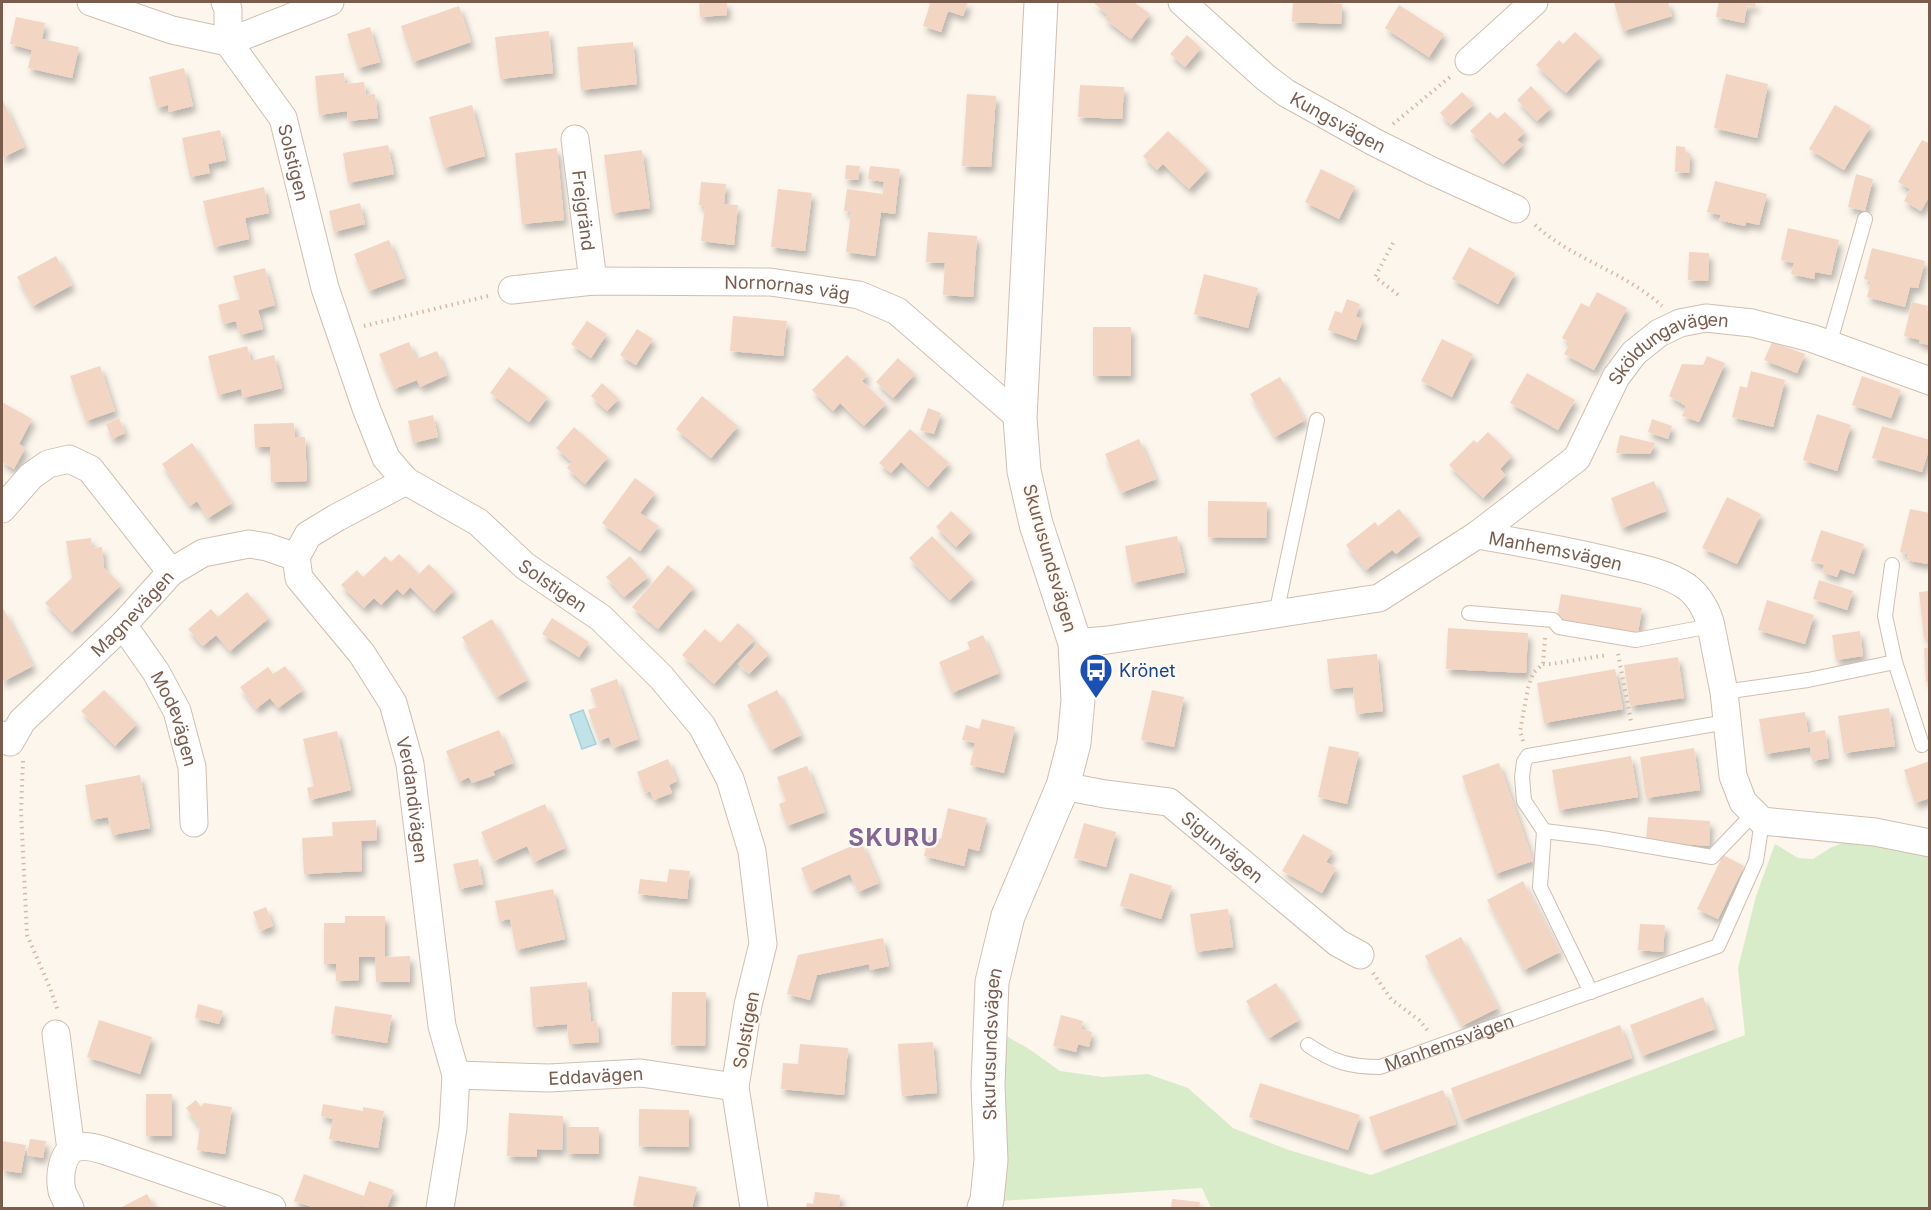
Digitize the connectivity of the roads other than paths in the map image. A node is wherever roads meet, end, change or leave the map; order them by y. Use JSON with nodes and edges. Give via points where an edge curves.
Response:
{"nodes":[{"id":1,"x":91,"y":2,"type":"edge"},
{"id":2,"x":225,"y":2,"type":"edge"},
{"id":3,"x":330,"y":2,"type":"edge"},
{"id":4,"x":1041,"y":2,"type":"edge"},
{"id":5,"x":1182,"y":2,"type":"edge"},
{"id":6,"x":1534,"y":2,"type":"edge"},
{"id":7,"x":228,"y":42,"type":"junction"},
{"id":8,"x":1469,"y":61,"type":"road end"},
{"id":9,"x":575,"y":139,"type":"dead end"},
{"id":10,"x":1516,"y":209,"type":"dead end"},
{"id":11,"x":1864,"y":219,"type":"dead end"},
{"id":12,"x":593,"y":281,"type":"junction"},
{"id":13,"x":512,"y":290,"type":"road end"},
{"id":14,"x":1829,"y":345,"type":"junction"},
{"id":15,"x":1929,"y":381,"type":"edge"},
{"id":16,"x":1020,"y":418,"type":"junction"},
{"id":17,"x":1317,"y":420,"type":"dead end"},
{"id":18,"x":406,"y":481,"type":"junction"},
{"id":19,"x":2,"y":509,"type":"edge"},
{"id":20,"x":1477,"y":535,"type":"junction"},
{"id":21,"x":296,"y":557,"type":"junction"},
{"id":22,"x":1892,"y":565,"type":"dead end"},
{"id":23,"x":171,"y":572,"type":"junction"},
{"id":24,"x":1276,"y":614,"type":"junction"},
{"id":25,"x":1469,"y":614,"type":"dead end"},
{"id":26,"x":123,"y":625,"type":"junction"},
{"id":27,"x":1711,"y":626,"type":"junction"},
{"id":28,"x":1075,"y":643,"type":"junction"},
{"id":29,"x":1895,"y":662,"type":"junction"},
{"id":30,"x":1724,"y":693,"type":"junction"},
{"id":31,"x":1727,"y":722,"type":"junction"},
{"id":32,"x":6,"y":738,"type":"edge"},
{"id":33,"x":1922,"y":745,"type":"dead end"},
{"id":34,"x":1063,"y":786,"type":"junction"},
{"id":35,"x":1758,"y":817,"type":"junction"},
{"id":36,"x":194,"y":823,"type":"dead end"},
{"id":37,"x":1544,"y":831,"type":"junction"},
{"id":38,"x":1929,"y":843,"type":"edge"},
{"id":39,"x":1360,"y":955,"type":"road end"},
{"id":40,"x":1591,"y":992,"type":"junction"},
{"id":41,"x":58,"y":1024,"type":"road end"},
{"id":42,"x":1308,"y":1045,"type":"dead end"},
{"id":43,"x":456,"y":1076,"type":"junction"},
{"id":44,"x":735,"y":1087,"type":"junction"},
{"id":45,"x":71,"y":1150,"type":"junction"},
{"id":46,"x":70,"y":1209,"type":"edge"},
{"id":47,"x":272,"y":1209,"type":"edge"},
{"id":48,"x":440,"y":1209,"type":"edge"},
{"id":49,"x":754,"y":1209,"type":"edge"},
{"id":50,"x":984,"y":1209,"type":"edge"}],
"edges":[{"from":1,"to":7,"type":"street","via":[[172,30]]},
{"from":2,"to":7,"type":"street"},
{"from":3,"to":7,"type":"street"},
{"from":4,"to":16,"type":"street","name":"Skurusundsvägen"},
{"from":5,"to":10,"type":"street","name":"Kungsvägen","via":[[1286,93],[1374,142]]},
{"from":6,"to":8,"type":"street"},
{"from":7,"to":18,"type":"street","name":"Solstigen","via":[[283,118],[325,288],[386,459]]},
{"from":9,"to":12,"type":"street","name":"Frejgränd"},
{"from":11,"to":14,"type":"lane"},
{"from":12,"to":13,"type":"street","name":"Nornornas väg"},
{"from":12,"to":16,"type":"street","name":"Nornornas väg","via":[[770,282],[859,295],[897,311]]},
{"from":14,"to":15,"type":"street","name":"Sköldungavägen"},
{"from":14,"to":20,"type":"street","name":"Sköldungavägen","via":[[1752,323],[1706,318],[1680,323],[1659,333],[1634,353],[1616,377],[1577,458]]},
{"from":16,"to":28,"type":"street","name":"Skurusundsvägen","via":[[1024,471],[1036,524]]},
{"from":17,"to":24,"type":"lane"},
{"from":18,"to":21,"type":"street","via":[[308,535]]},
{"from":18,"to":44,"type":"street","name":"Solstigen","via":[[478,522],[525,566],[601,618],[661,677],[702,726],[730,779],[752,851],[763,944]]},
{"from":19,"to":23,"type":"street","via":[[31,476],[48,465],[69,459],[90,469]]},
{"from":20,"to":24,"type":"street","name":"Manhemsvägen","via":[[1379,598]]},
{"from":20,"to":27,"type":"street","name":"Manhemsvägen","via":[[1658,573],[1689,588],[1699,599]]},
{"from":21,"to":23,"type":"street","name":"Magnevägen","via":[[249,544],[203,553]]},
{"from":21,"to":43,"type":"street","name":"Verdandivägen","via":[[299,578],[363,654],[393,703],[410,764],[442,1026]]},
{"from":22,"to":29,"type":"lane","via":[[1885,616]]},
{"from":23,"to":26,"type":"street","name":"Magnevägen"},
{"from":24,"to":28,"type":"street","name":"Manhemsvägen"},
{"from":25,"to":27,"type":"lane","via":[[1548,619],[1559,627],[1636,639]]},
{"from":26,"to":32,"type":"street","name":"Magnevägen"},
{"from":26,"to":36,"type":"street","name":"Modevägen","via":[[177,711],[192,767]]},
{"from":27,"to":30,"type":"street","name":"Manhemsvägen"},
{"from":28,"to":34,"type":"street","name":"Skurusundsvägen","via":[[1078,700],[1074,743]]},
{"from":29,"to":30,"type":"lane"},
{"from":29,"to":33,"type":"lane"},
{"from":30,"to":31,"type":"street","name":"Manhemsvägen"},
{"from":31,"to":35,"type":"street","name":"Manhemsvägen","via":[[1733,776],[1743,802]]},
{"from":31,"to":37,"type":"lane","via":[[1528,756],[1522,777],[1524,801]]},
{"from":34,"to":39,"type":"street","name":"Sigunvägen","via":[[1169,802],[1330,936]]},
{"from":34,"to":50,"type":"street","name":"Skurusundsvägen","via":[[1008,916],[992,982],[988,1085],[991,1160]]},
{"from":35,"to":37,"type":"lane","via":[[1712,857]]},
{"from":35,"to":38,"type":"street"},
{"from":35,"to":40,"type":"lane","name":"Manhemsvägen","via":[[1756,861],[1718,946]]},
{"from":37,"to":40,"type":"lane","via":[[1539,886]]},
{"from":40,"to":42,"type":"lane","name":"Manhemsvägen","via":[[1380,1067],[1357,1067],[1325,1057]]},
{"from":41,"to":45,"type":"street"},
{"from":43,"to":44,"type":"street","name":"Eddavägen","via":[[549,1078],[642,1073]]},
{"from":43,"to":48,"type":"street","name":"Verdandivägen","via":[[453,1128]]},
{"from":44,"to":49,"type":"street","name":"Solstigen"},
{"from":45,"to":46,"type":"street","via":[[65,1157],[61,1181]]},
{"from":45,"to":47,"type":"street","via":[[79,1146],[106,1151]]}]}
